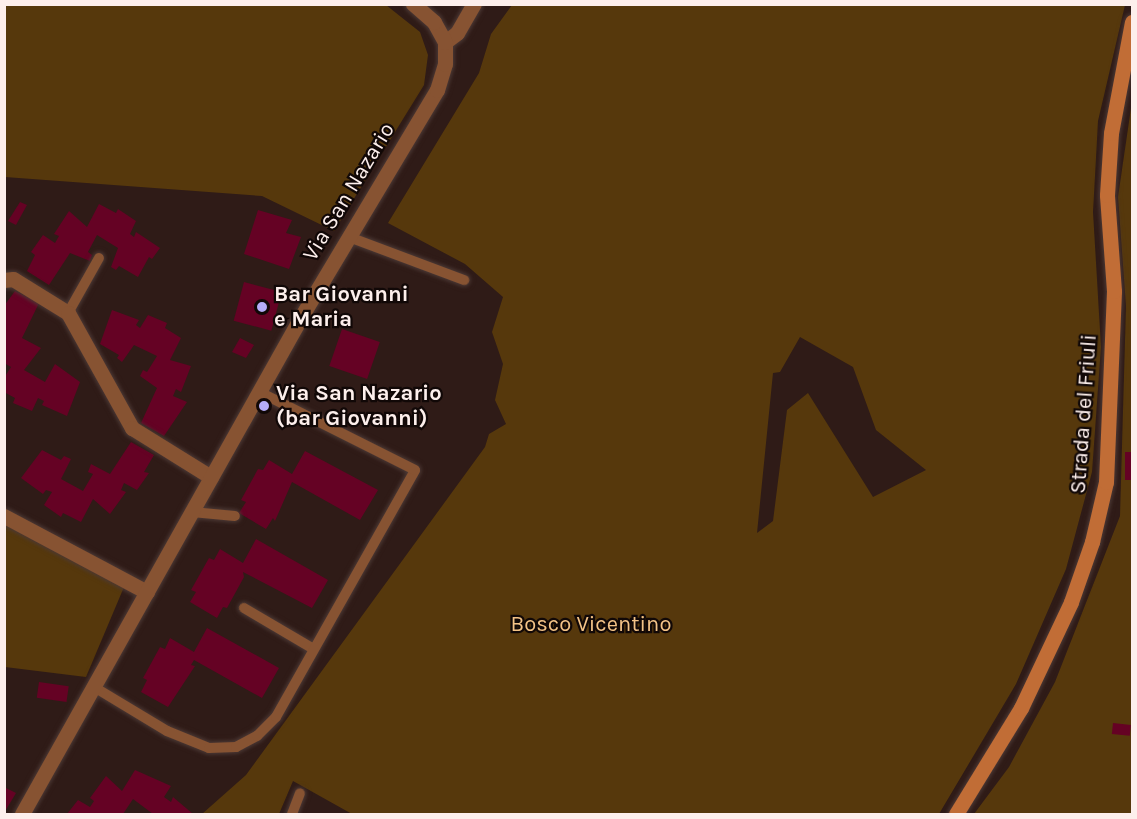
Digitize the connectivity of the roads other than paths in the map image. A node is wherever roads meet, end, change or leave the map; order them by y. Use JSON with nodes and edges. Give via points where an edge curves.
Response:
{"nodes":[{"id":1,"x":413,"y":4,"type":"edge"},
{"id":2,"x":474,"y":4,"type":"edge"},
{"id":3,"x":1132,"y":22,"type":"edge"},
{"id":4,"x":445,"y":42,"type":"junction"},
{"id":5,"x":349,"y":237,"type":"junction"},
{"id":6,"x":99,"y":258,"type":"dead end"},
{"id":7,"x":4,"y":280,"type":"edge"},
{"id":8,"x":464,"y":280,"type":"dead end"},
{"id":9,"x":68,"y":313,"type":"junction"},
{"id":10,"x":259,"y":392,"type":"junction"},
{"id":11,"x":211,"y":477,"type":"junction"},
{"id":12,"x":192,"y":512,"type":"junction"},
{"id":13,"x":4,"y":516,"type":"edge"},
{"id":14,"x":235,"y":516,"type":"dead end"},
{"id":15,"x":147,"y":592,"type":"junction"},
{"id":16,"x":244,"y":608,"type":"dead end"},
{"id":17,"x":312,"y":648,"type":"junction"},
{"id":18,"x":94,"y":687,"type":"junction"},
{"id":19,"x":300,"y":793,"type":"dead end"},
{"id":20,"x":22,"y":814,"type":"edge"},
{"id":21,"x":292,"y":814,"type":"edge"},
{"id":22,"x":956,"y":814,"type":"edge"}],
"edges":[{"from":1,"to":4,"type":"street","via":[[435,22]]},
{"from":2,"to":4,"type":"street","via":[[457,33]]},
{"from":3,"to":22,"type":"main road","name":"Strada del Friuli","via":[[1111,133],[1107,195],[1114,291],[1106,482],[1092,542],[1071,602],[1021,708]]},
{"from":4,"to":5,"type":"street","name":"Via San Nazario","via":[[445,64],[437,90]]},
{"from":5,"to":8,"type":"lane"},
{"from":5,"to":10,"type":"street","name":"Via San Nazario"},
{"from":6,"to":9,"type":"lane"},
{"from":7,"to":9,"type":"street","via":[[13,279],[41,293]]},
{"from":9,"to":11,"type":"street","via":[[132,428]]},
{"from":10,"to":11,"type":"street","name":"Via San Nazario"},
{"from":10,"to":17,"type":"lane","via":[[415,470]]},
{"from":11,"to":12,"type":"street","name":"Via San Nazario"},
{"from":12,"to":14,"type":"lane"},
{"from":12,"to":15,"type":"street","name":"Via San Nazario"},
{"from":13,"to":15,"type":"street"},
{"from":15,"to":18,"type":"street","name":"Via San Nazario"},
{"from":16,"to":17,"type":"lane"},
{"from":17,"to":18,"type":"lane","via":[[276,717],[257,736],[236,747],[209,748],[167,731]]},
{"from":18,"to":20,"type":"street","name":"Via San Nazario"},
{"from":19,"to":21,"type":"lane"}]}
